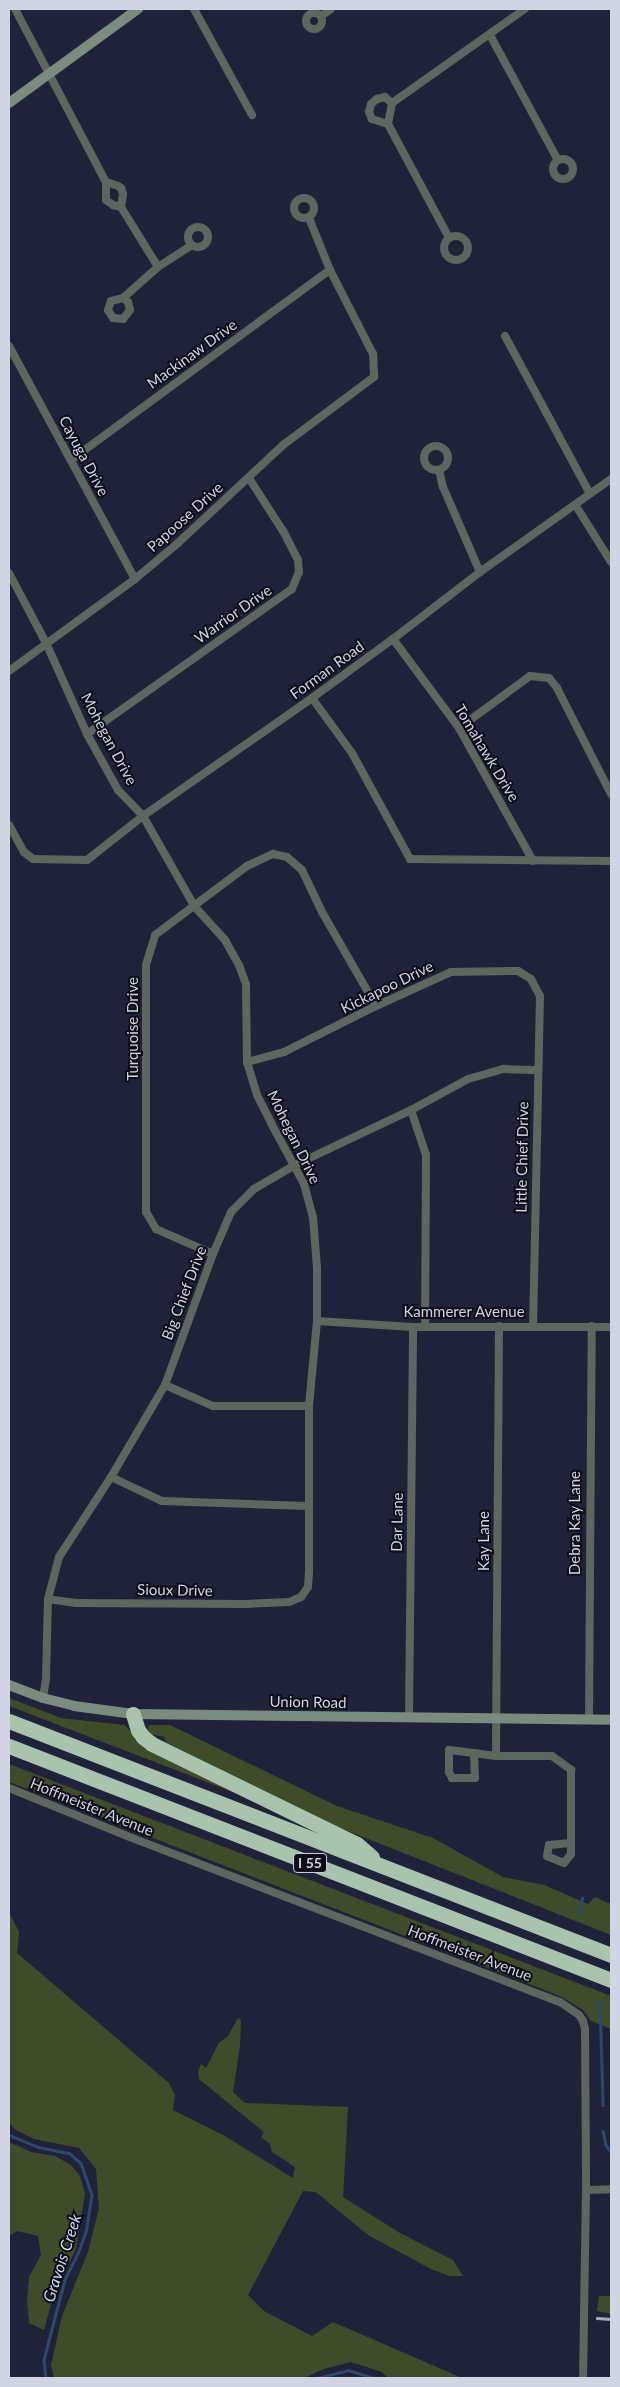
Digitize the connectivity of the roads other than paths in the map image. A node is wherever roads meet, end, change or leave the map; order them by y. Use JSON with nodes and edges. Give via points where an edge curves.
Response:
{"nodes":[{"id":1,"x":15,"y":9,"type":"edge"},
{"id":2,"x":138,"y":9,"type":"edge"},
{"id":3,"x":194,"y":9,"type":"edge"},
{"id":4,"x":331,"y":9,"type":"edge"},
{"id":5,"x":525,"y":9,"type":"edge"},
{"id":6,"x":321,"y":16,"type":"dead end"},
{"id":7,"x":490,"y":36,"type":"junction"},
{"id":8,"x":48,"y":74,"type":"junction"},
{"id":9,"x":9,"y":103,"type":"edge"},
{"id":10,"x":392,"y":103,"type":"junction"},
{"id":11,"x":252,"y":115,"type":"dead end"},
{"id":12,"x":388,"y":124,"type":"junction"},
{"id":13,"x":558,"y":160,"type":"dead end"},
{"id":14,"x":106,"y":182,"type":"junction"},
{"id":15,"x":120,"y":207,"type":"junction"},
{"id":16,"x":309,"y":218,"type":"dead end"},
{"id":17,"x":449,"y":238,"type":"dead end"},
{"id":18,"x":190,"y":246,"type":"dead end"},
{"id":19,"x":158,"y":267,"type":"junction"},
{"id":20,"x":330,"y":270,"type":"junction"},
{"id":21,"x":123,"y":298,"type":"dead end"},
{"id":22,"x":505,"y":336,"type":"dead end"},
{"id":23,"x":9,"y":346,"type":"edge"},
{"id":24,"x":71,"y":460,"type":"junction"},
{"id":25,"x":439,"y":470,"type":"dead end"},
{"id":26,"x":249,"y":478,"type":"junction"},
{"id":27,"x":611,"y":479,"type":"edge"},
{"id":28,"x":590,"y":494,"type":"junction"},
{"id":29,"x":576,"y":506,"type":"junction"},
{"id":30,"x":611,"y":562,"type":"edge"},
{"id":31,"x":480,"y":572,"type":"junction"},
{"id":32,"x":9,"y":573,"type":"edge"},
{"id":33,"x":135,"y":580,"type":"junction"},
{"id":34,"x":393,"y":639,"type":"junction"},
{"id":35,"x":46,"y":643,"type":"junction"},
{"id":36,"x":9,"y":671,"type":"edge"},
{"id":37,"x":312,"y":698,"type":"junction"},
{"id":38,"x":459,"y":728,"type":"junction"},
{"id":39,"x":87,"y":734,"type":"junction"},
{"id":40,"x":611,"y":794,"type":"edge"},
{"id":41,"x":143,"y":816,"type":"junction"},
{"id":42,"x":9,"y":826,"type":"edge"},
{"id":43,"x":533,"y":861,"type":"junction"},
{"id":44,"x":611,"y":861,"type":"edge"},
{"id":45,"x":195,"y":907,"type":"junction"},
{"id":46,"x":539,"y":990,"type":"joint"},
{"id":47,"x":376,"y":1006,"type":"junction"},
{"id":48,"x":247,"y":1062,"type":"junction"},
{"id":49,"x":538,"y":1070,"type":"junction"},
{"id":50,"x":411,"y":1110,"type":"junction"},
{"id":51,"x":295,"y":1165,"type":"junction"},
{"id":52,"x":213,"y":1254,"type":"junction"},
{"id":53,"x":317,"y":1321,"type":"junction"},
{"id":54,"x":533,"y":1325,"type":"junction"},
{"id":55,"x":499,"y":1326,"type":"junction"},
{"id":56,"x":592,"y":1326,"type":"junction"},
{"id":57,"x":413,"y":1327,"type":"junction"},
{"id":58,"x":425,"y":1327,"type":"junction"},
{"id":59,"x":611,"y":1327,"type":"edge"},
{"id":60,"x":165,"y":1384,"type":"junction"},
{"id":61,"x":309,"y":1406,"type":"junction"},
{"id":62,"x":111,"y":1477,"type":"junction"},
{"id":63,"x":308,"y":1506,"type":"junction"},
{"id":64,"x":301,"y":1597,"type":"joint"},
{"id":65,"x":48,"y":1598,"type":"junction"},
{"id":66,"x":9,"y":1685,"type":"edge"},
{"id":67,"x":43,"y":1698,"type":"junction"},
{"id":68,"x":133,"y":1714,"type":"junction"},
{"id":69,"x":409,"y":1718,"type":"junction"},
{"id":70,"x":496,"y":1719,"type":"junction"},
{"id":71,"x":589,"y":1720,"type":"junction"},
{"id":72,"x":611,"y":1720,"type":"edge"},
{"id":73,"x":9,"y":1721,"type":"edge"},
{"id":74,"x":9,"y":1746,"type":"edge"},
{"id":75,"x":474,"y":1753,"type":"junction"},
{"id":76,"x":496,"y":1756,"type":"junction"},
{"id":77,"x":9,"y":1788,"type":"edge"},
{"id":78,"x":571,"y":1842,"type":"dead end"},
{"id":79,"x":381,"y":1864,"type":"junction"},
{"id":80,"x":611,"y":1955,"type":"edge"},
{"id":81,"x":611,"y":1980,"type":"edge"},
{"id":82,"x":611,"y":2189,"type":"edge"},
{"id":83,"x":586,"y":2190,"type":"junction"},
{"id":84,"x":583,"y":2378,"type":"edge"}],
"edges":[{"from":1,"to":8,"type":"street"},
{"from":2,"to":8,"type":"main road"},
{"from":3,"to":11,"type":"street"},
{"from":4,"to":6,"type":"street"},
{"from":5,"to":7,"type":"street"},
{"from":7,"to":10,"type":"street"},
{"from":7,"to":13,"type":"street"},
{"from":8,"to":9,"type":"main road"},
{"from":8,"to":14,"type":"street"},
{"from":10,"to":12,"type":"street"},
{"from":10,"to":12,"type":"street","via":[[385,97],[377,99],[369,112],[372,119]]},
{"from":12,"to":17,"type":"street"},
{"from":14,"to":15,"type":"street","via":[[106,200]]},
{"from":14,"to":15,"type":"street","via":[[121,188]]},
{"from":15,"to":19,"type":"street"},
{"from":16,"to":20,"type":"street"},
{"from":18,"to":19,"type":"street"},
{"from":19,"to":21,"type":"street"},
{"from":20,"to":24,"type":"street","name":"Mackinaw Drive"},
{"from":20,"to":26,"type":"street","name":"Papoose Drive","via":[[373,354],[374,377],[283,446]]},
{"from":22,"to":28,"type":"street"},
{"from":23,"to":24,"type":"street","name":"Cayuga Drive"},
{"from":24,"to":33,"type":"street","name":"Cayuga Drive"},
{"from":25,"to":31,"type":"street","via":[[443,487]]},
{"from":26,"to":33,"type":"street","name":"Papoose Drive"},
{"from":26,"to":39,"type":"street","name":"Warrior Drive","via":[[298,560],[299,572],[292,589]]},
{"from":27,"to":28,"type":"street","name":"Forman Road"},
{"from":28,"to":29,"type":"street","name":"Forman Road"},
{"from":29,"to":30,"type":"street"},
{"from":29,"to":31,"type":"street","name":"Forman Road"},
{"from":31,"to":34,"type":"street","name":"Forman Road"},
{"from":32,"to":35,"type":"street","name":"Mohegan Drive"},
{"from":33,"to":35,"type":"street","name":"Papoose Drive"},
{"from":34,"to":37,"type":"street","name":"Forman Road"},
{"from":34,"to":38,"type":"street","name":"Tomahawk Drive"},
{"from":35,"to":36,"type":"street","name":"Papoose Drive"},
{"from":35,"to":39,"type":"street","name":"Mohegan Drive"},
{"from":37,"to":41,"type":"street","name":"Forman Road"},
{"from":37,"to":43,"type":"street","via":[[352,753],[410,859]]},
{"from":38,"to":40,"type":"street","via":[[530,676],[549,678]]},
{"from":38,"to":43,"type":"street","name":"Tomahawk Drive"},
{"from":39,"to":41,"type":"street","name":"Mohegan Drive","via":[[118,790]]},
{"from":41,"to":42,"type":"street","name":"Forman Road","via":[[86,860],[33,859],[24,852]]},
{"from":41,"to":45,"type":"street","name":"Mohegan Drive"},
{"from":43,"to":44,"type":"street"},
{"from":45,"to":47,"type":"street","name":"Turquoise Drive","via":[[261,858],[273,854],[287,857],[302,870],[322,912]]},
{"from":45,"to":48,"type":"street","name":"Mohegan Drive","via":[[225,940],[246,984]]},
{"from":45,"to":52,"type":"street","name":"Turquoise Drive","via":[[155,936],[146,965],[146,1212],[156,1229]]},
{"from":46,"to":47,"type":"street","name":"Kickapoo Drive","via":[[531,979],[518,972],[450,972]]},
{"from":46,"to":49,"type":"street","name":"Little Chief Drive"},
{"from":47,"to":48,"type":"street","name":"Kickapoo Drive","via":[[284,1052]]},
{"from":48,"to":51,"type":"street","name":"Mohegan Drive","via":[[270,1123]]},
{"from":49,"to":50,"type":"street","name":"Big Chief Drive","via":[[504,1069],[468,1079]]},
{"from":49,"to":54,"type":"street","name":"Little Chief Drive"},
{"from":50,"to":51,"type":"street","name":"Big Chief Drive"},
{"from":50,"to":58,"type":"street","via":[[426,1155]]},
{"from":51,"to":52,"type":"street","name":"Big Chief Drive","via":[[254,1189],[231,1212]]},
{"from":51,"to":53,"type":"street","name":"Mohegan Drive","via":[[313,1217]]},
{"from":52,"to":60,"type":"street","name":"Big Chief Drive"},
{"from":53,"to":57,"type":"street","name":"Kammerer Avenue"},
{"from":53,"to":61,"type":"street","name":"Mohegan Drive"},
{"from":54,"to":55,"type":"street","name":"Kammerer Avenue"},
{"from":54,"to":56,"type":"street","name":"Kammerer Avenue"},
{"from":55,"to":58,"type":"street","name":"Kammerer Avenue"},
{"from":55,"to":70,"type":"street","name":"Kay Lane"},
{"from":56,"to":59,"type":"street","name":"Kammerer Avenue"},
{"from":56,"to":71,"type":"street","name":"Debra Kay Lane"},
{"from":57,"to":58,"type":"street","name":"Kammerer Avenue"},
{"from":57,"to":69,"type":"street","name":"Dar Lane"},
{"from":60,"to":61,"type":"street","via":[[213,1406]]},
{"from":60,"to":62,"type":"street","name":"Big Chief Drive"},
{"from":61,"to":63,"type":"street","name":"Mohegan Drive"},
{"from":62,"to":63,"type":"street","via":[[162,1501]]},
{"from":62,"to":65,"type":"street","name":"Big Chief Drive","via":[[59,1558]]},
{"from":63,"to":64,"type":"street","name":"Mohegan Drive","via":[[308,1586]]},
{"from":64,"to":65,"type":"street","name":"Sioux Drive","via":[[290,1602],[246,1604],[76,1603]]},
{"from":65,"to":67,"type":"street","name":"Big Chief Drive"},
{"from":66,"to":67,"type":"main road","name":"Union Road"},
{"from":67,"to":68,"type":"main road","name":"Union Road","via":[[90,1709]]},
{"from":68,"to":69,"type":"main road","name":"Union Road"},
{"from":68,"to":79,"type":"highway","via":[[138,1730],[152,1744],[357,1844]]},
{"from":69,"to":70,"type":"main road","name":"Union Road"},
{"from":70,"to":71,"type":"main road","name":"Union Road"},
{"from":70,"to":76,"type":"street","name":"Kay Lane"},
{"from":71,"to":72,"type":"main road","name":"Union Road"},
{"from":73,"to":79,"type":"highway","number":"I 55"},
{"from":74,"to":81,"type":"highway","number":"I 55"},
{"from":75,"to":75,"type":"street","via":[[475,1778],[452,1778],[449,1750]]},
{"from":75,"to":76,"type":"street"},
{"from":76,"to":78,"type":"street","via":[[552,1756],[570,1770]]},
{"from":77,"to":83,"type":"street","name":"Hoffmeister Avenue","via":[[572,2008],[583,2021],[585,2029]]},
{"from":79,"to":80,"type":"highway","number":"I 55"},
{"from":82,"to":83,"type":"street"},
{"from":83,"to":84,"type":"street","name":"Hoffmeister Avenue"}]}
